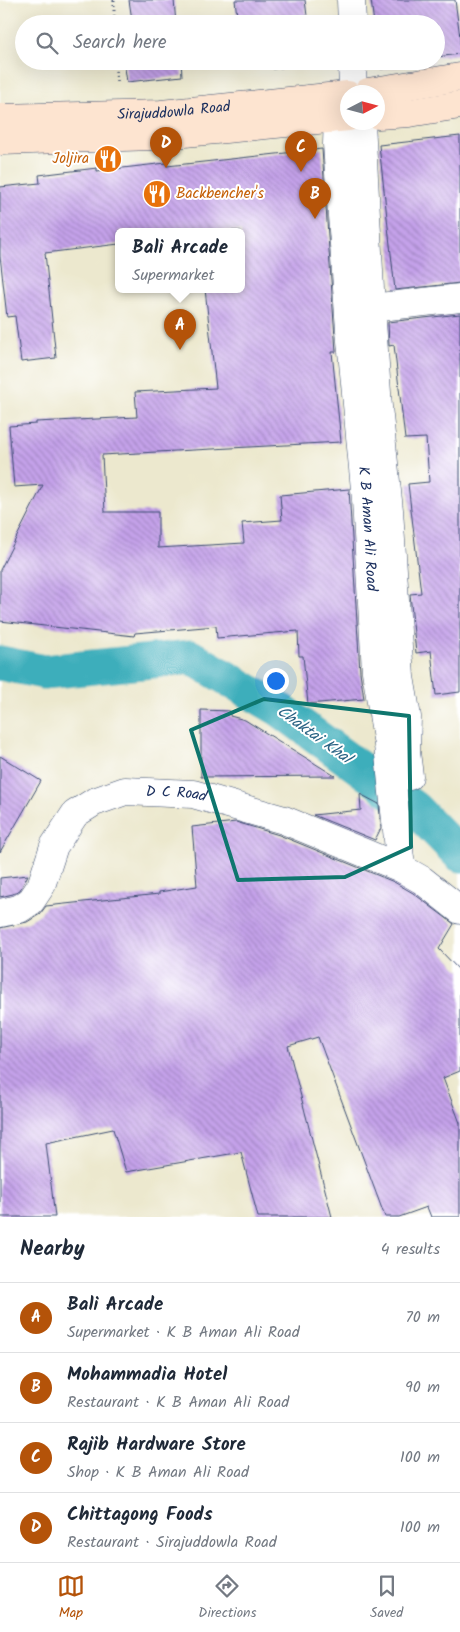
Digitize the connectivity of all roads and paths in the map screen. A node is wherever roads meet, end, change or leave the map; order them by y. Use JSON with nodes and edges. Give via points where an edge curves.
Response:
{"nodes":[{"id":1,"x":114,"y":0,"type":"edge"},
{"id":2,"x":351,"y":0,"type":"edge"},
{"id":3,"x":114,"y":15,"type":"edge"},
{"id":4,"x":352,"y":15,"type":"edge"},
{"id":5,"x":352,"y":70,"type":"edge"},
{"id":6,"x":460,"y":77,"type":"edge"},
{"id":7,"x":353,"y":85,"type":"edge"},
{"id":8,"x":385,"y":89,"type":"edge"},
{"id":9,"x":460,"y":104,"type":"edge"},
{"id":10,"x":340,"y":113,"type":"edge"},
{"id":11,"x":340,"y":114,"type":"edge"},
{"id":12,"x":385,"y":115,"type":"edge"},
{"id":13,"x":0,"y":118,"type":"edge"},
{"id":14,"x":344,"y":130,"type":"edge"},
{"id":15,"x":351,"y":130,"type":"edge"},
{"id":16,"x":0,"y":141,"type":"edge"},
{"id":17,"x":460,"y":298,"type":"edge"},
{"id":18,"x":371,"y":308,"type":"junction"},
{"id":19,"x":388,"y":674,"type":"junction"},
{"id":20,"x":411,"y":874,"type":"junction"},
{"id":21,"x":460,"y":910,"type":"edge"},
{"id":22,"x":0,"y":913,"type":"edge"}],
"edges":[{"from":1,"to":3,"type":"path"},
{"from":2,"to":4,"type":"street"},
{"from":5,"to":7,"type":"street"},
{"from":6,"to":8,"type":"main road"},
{"from":9,"to":12,"type":"main road"},
{"from":10,"to":13,"type":"main road","name":"Sirajuddowla Road"},
{"from":11,"to":16,"type":"main road","name":"Sirajuddowla Road","via":[[154,136]]},
{"from":14,"to":19,"type":"street","name":"K B Aman Ali Road","via":[[337,154],[350,330],[366,500]]},
{"from":15,"to":18,"type":"street","name":"K B Aman Ali Road"},
{"from":17,"to":18,"type":"street"},
{"from":18,"to":19,"type":"street","name":"K B Aman Ali Road","via":[[388,510]]},
{"from":19,"to":20,"type":"street","name":"K B Aman Ali Road"},
{"from":20,"to":21,"type":"street"},
{"from":20,"to":22,"type":"street","name":"D C Road","via":[[284,820],[193,794],[125,791],[94,802],[75,814],[54,846],[41,886],[31,900],[19,909]]}]}
